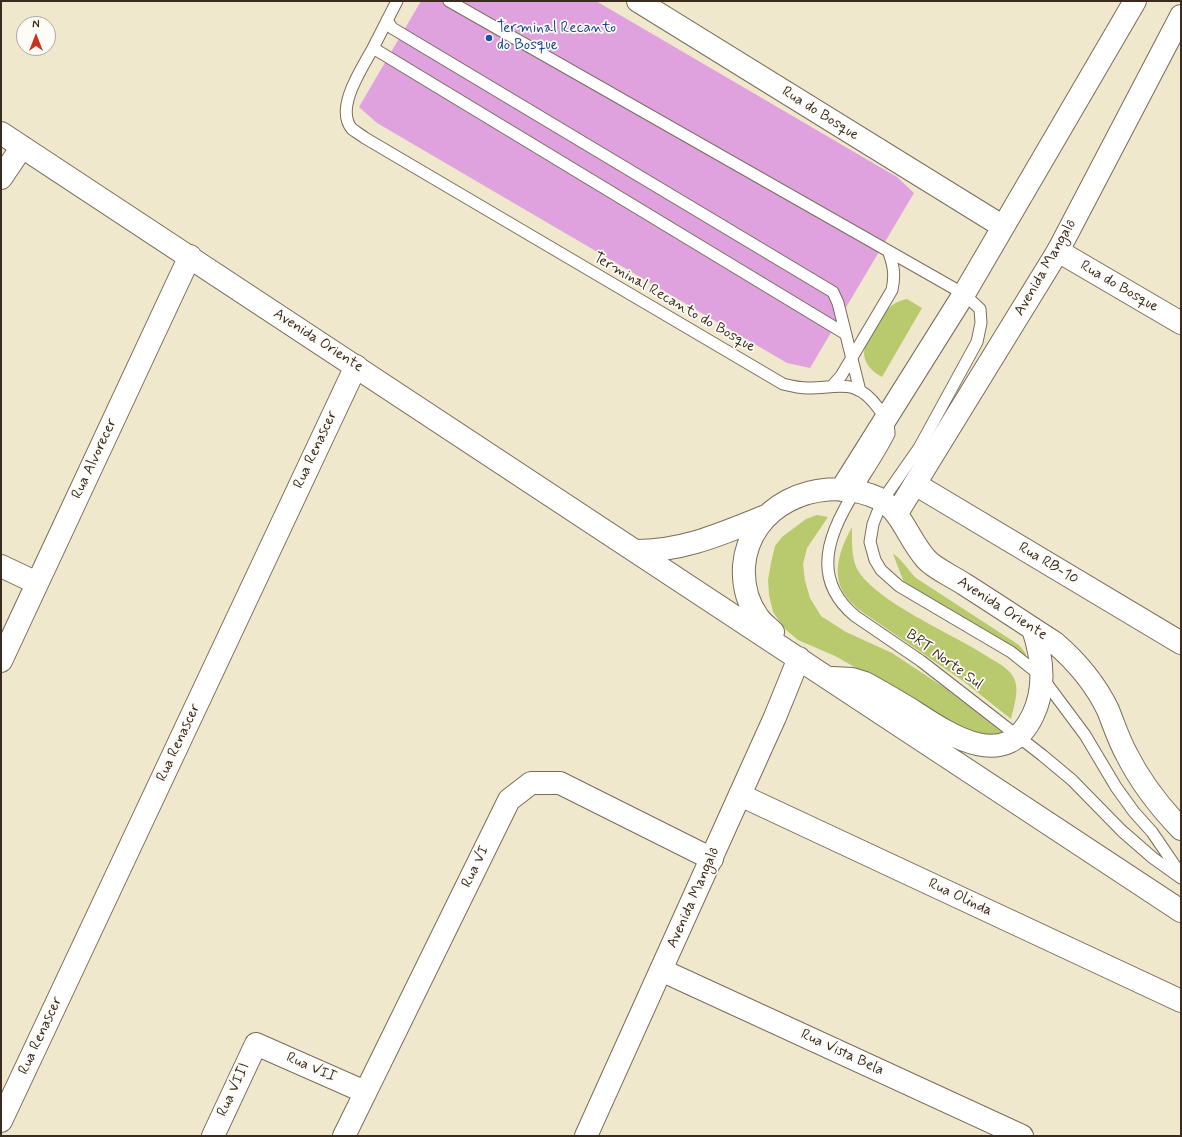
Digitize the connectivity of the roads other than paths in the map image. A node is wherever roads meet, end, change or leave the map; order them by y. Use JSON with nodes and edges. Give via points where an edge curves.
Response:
{"nodes":[{"id":1,"x":397,"y":1,"type":"edge"},
{"id":2,"x":449,"y":1,"type":"edge"},
{"id":3,"x":638,"y":1,"type":"edge"},
{"id":4,"x":1135,"y":1,"type":"edge"},
{"id":5,"x":1181,"y":16,"type":"edge"},
{"id":6,"x":387,"y":20,"type":"junction"},
{"id":7,"x":373,"y":48,"type":"junction"},
{"id":8,"x":1,"y":133,"type":"edge"},
{"id":9,"x":22,"y":147,"type":"junction"},
{"id":10,"x":1,"y":178,"type":"edge"},
{"id":11,"x":1002,"y":226,"type":"junction"},
{"id":12,"x":1058,"y":251,"type":"junction"},
{"id":13,"x":890,"y":253,"type":"junction"},
{"id":14,"x":190,"y":256,"type":"junction"},
{"id":15,"x":964,"y":294,"type":"junction"},
{"id":16,"x":1181,"y":323,"type":"edge"},
{"id":17,"x":844,"y":332,"type":"junction"},
{"id":18,"x":851,"y":359,"type":"junction"},
{"id":19,"x":356,"y":366,"type":"junction"},
{"id":20,"x":832,"y":386,"type":"junction"},
{"id":21,"x":860,"y":391,"type":"junction"},
{"id":22,"x":886,"y":419,"type":"junction"},
{"id":23,"x":915,"y":484,"type":"junction"},
{"id":24,"x":847,"y":490,"type":"junction"},
{"id":25,"x":890,"y":507,"type":"junction"},
{"id":26,"x":766,"y":516,"type":"junction"},
{"id":27,"x":635,"y":551,"type":"junction"},
{"id":28,"x":1,"y":566,"type":"edge"},
{"id":29,"x":37,"y":583,"type":"junction"},
{"id":30,"x":1033,"y":628,"type":"junction"},
{"id":31,"x":1181,"y":643,"type":"edge"},
{"id":32,"x":799,"y":658,"type":"junction"},
{"id":33,"x":1,"y":661,"type":"edge"},
{"id":34,"x":1041,"y":676,"type":"junction"},
{"id":35,"x":828,"y":678,"type":"junction"},
{"id":36,"x":1018,"y":737,"type":"junction"},
{"id":37,"x":740,"y":795,"type":"junction"},
{"id":38,"x":1181,"y":829,"type":"edge"},
{"id":39,"x":712,"y":859,"type":"junction"},
{"id":40,"x":1181,"y":877,"type":"edge"},
{"id":41,"x":1181,"y":911,"type":"edge"},
{"id":42,"x":661,"y":970,"type":"junction"},
{"id":43,"x":1181,"y":1001,"type":"edge"},
{"id":44,"x":256,"y":1044,"type":"joint"},
{"id":45,"x":365,"y":1092,"type":"junction"},
{"id":46,"x":1,"y":1121,"type":"edge"},
{"id":47,"x":213,"y":1136,"type":"edge"},
{"id":48,"x":344,"y":1136,"type":"edge"},
{"id":49,"x":586,"y":1136,"type":"edge"},
{"id":50,"x":1022,"y":1136,"type":"edge"}],
"edges":[{"from":1,"to":6,"type":"lane","name":"Terminal Recanto do Bosque"},
{"from":2,"to":13,"type":"lane"},
{"from":3,"to":11,"type":"street","name":"Rua do Bosque"},
{"from":4,"to":11,"type":"street"},
{"from":5,"to":12,"type":"street","name":"Avenida Mangalô"},
{"from":6,"to":7,"type":"lane","name":"Terminal Recanto do Bosque"},
{"from":6,"to":17,"type":"lane","via":[[392,28],[833,292]]},
{"from":7,"to":17,"type":"lane"},
{"from":7,"to":20,"type":"lane","name":"Terminal Recanto do Bosque","via":[[348,96],[346,114],[351,128],[783,384],[809,388]]},
{"from":8,"to":9,"type":"street","name":"Avenida Oriente"},
{"from":9,"to":10,"type":"street"},
{"from":9,"to":14,"type":"street","name":"Avenida Oriente"},
{"from":11,"to":15,"type":"street"},
{"from":12,"to":16,"type":"street","name":"Rua do Bosque"},
{"from":12,"to":23,"type":"street","name":"Avenida Mangalô"},
{"from":13,"to":15,"type":"lane"},
{"from":13,"to":18,"type":"lane","via":[[894,266],[892,290]]},
{"from":14,"to":19,"type":"street","name":"Avenida Oriente"},
{"from":14,"to":29,"type":"street","name":"Rua Alvorecer"},
{"from":15,"to":22,"type":"street"},
{"from":15,"to":25,"type":"lane","name":"BRT Norte Sul","via":[[980,309],[981,324],[977,342]]},
{"from":17,"to":18,"type":"lane"},
{"from":18,"to":20,"type":"lane"},
{"from":18,"to":21,"type":"lane"},
{"from":19,"to":27,"type":"street","name":"Avenida Oriente"},
{"from":19,"to":46,"type":"street","name":"Rua Renascer"},
{"from":20,"to":21,"type":"lane","name":"Terminal Recanto do Bosque","via":[[845,385]]},
{"from":21,"to":22,"type":"lane","name":"Terminal Recanto do Bosque","via":[[872,400]]},
{"from":22,"to":24,"type":"street"},
{"from":23,"to":25,"type":"street","name":"Avenida Mangalô"},
{"from":23,"to":31,"type":"street","name":"Rua RB-10"},
{"from":24,"to":25,"type":"street","name":"Avenida Oriente","via":[[870,495]]},
{"from":24,"to":26,"type":"street","name":"Avenida Oriente","via":[[806,493],[791,498]]},
{"from":24,"to":36,"type":"lane","name":"BRT Norte Sul","via":[[827,556],[827,570],[836,597],[855,616],[952,683]]},
{"from":25,"to":30,"type":"street","name":"Avenida Oriente","via":[[927,560]]},
{"from":25,"to":34,"type":"lane","name":"BRT Norte Sul","via":[[873,524],[870,542],[881,570],[899,586],[1012,652]]},
{"from":26,"to":27,"type":"street","name":"Avenida Oriente","via":[[689,545]]},
{"from":26,"to":32,"type":"street","name":"Avenida Oriente","via":[[749,542],[745,558],[746,589],[750,604],[758,618]]},
{"from":27,"to":32,"type":"street","name":"Avenida Oriente"},
{"from":28,"to":29,"type":"street"},
{"from":29,"to":33,"type":"street","name":"Rua Alvorecer"},
{"from":30,"to":34,"type":"street","via":[[1038,644]]},
{"from":30,"to":38,"type":"street","name":"Avenida Oriente","via":[[1055,643],[1089,678],[1143,783]]},
{"from":32,"to":35,"type":"street","name":"Avenida Oriente"},
{"from":32,"to":37,"type":"street","name":"Avenida Mangalô"},
{"from":34,"to":36,"type":"street","via":[[1035,710]]},
{"from":34,"to":40,"type":"lane","name":"BRT Norte Sul","via":[[1085,735],[1116,787],[1152,832]]},
{"from":35,"to":36,"type":"street","via":[[852,679],[865,683],[968,743],[983,746],[999,745]]},
{"from":35,"to":41,"type":"street","name":"Avenida Oriente"},
{"from":36,"to":40,"type":"lane","name":"BRT Norte Sul","via":[[1072,780],[1122,831],[1153,858]]},
{"from":37,"to":39,"type":"street","name":"Avenida Mangalô"},
{"from":37,"to":43,"type":"street","name":"Rua Olinda"},
{"from":39,"to":42,"type":"street","name":"Avenida Mangalô"},
{"from":39,"to":45,"type":"street","name":"Rua VI","via":[[560,783],[531,783],[510,800]]},
{"from":42,"to":49,"type":"street","name":"Avenida Mangalô"},
{"from":42,"to":50,"type":"street","name":"Rua Vista Bela"},
{"from":44,"to":45,"type":"street","name":"Rua VII"},
{"from":44,"to":47,"type":"street","name":"Rua VIII"},
{"from":45,"to":48,"type":"street","name":"Rua VI"}]}
